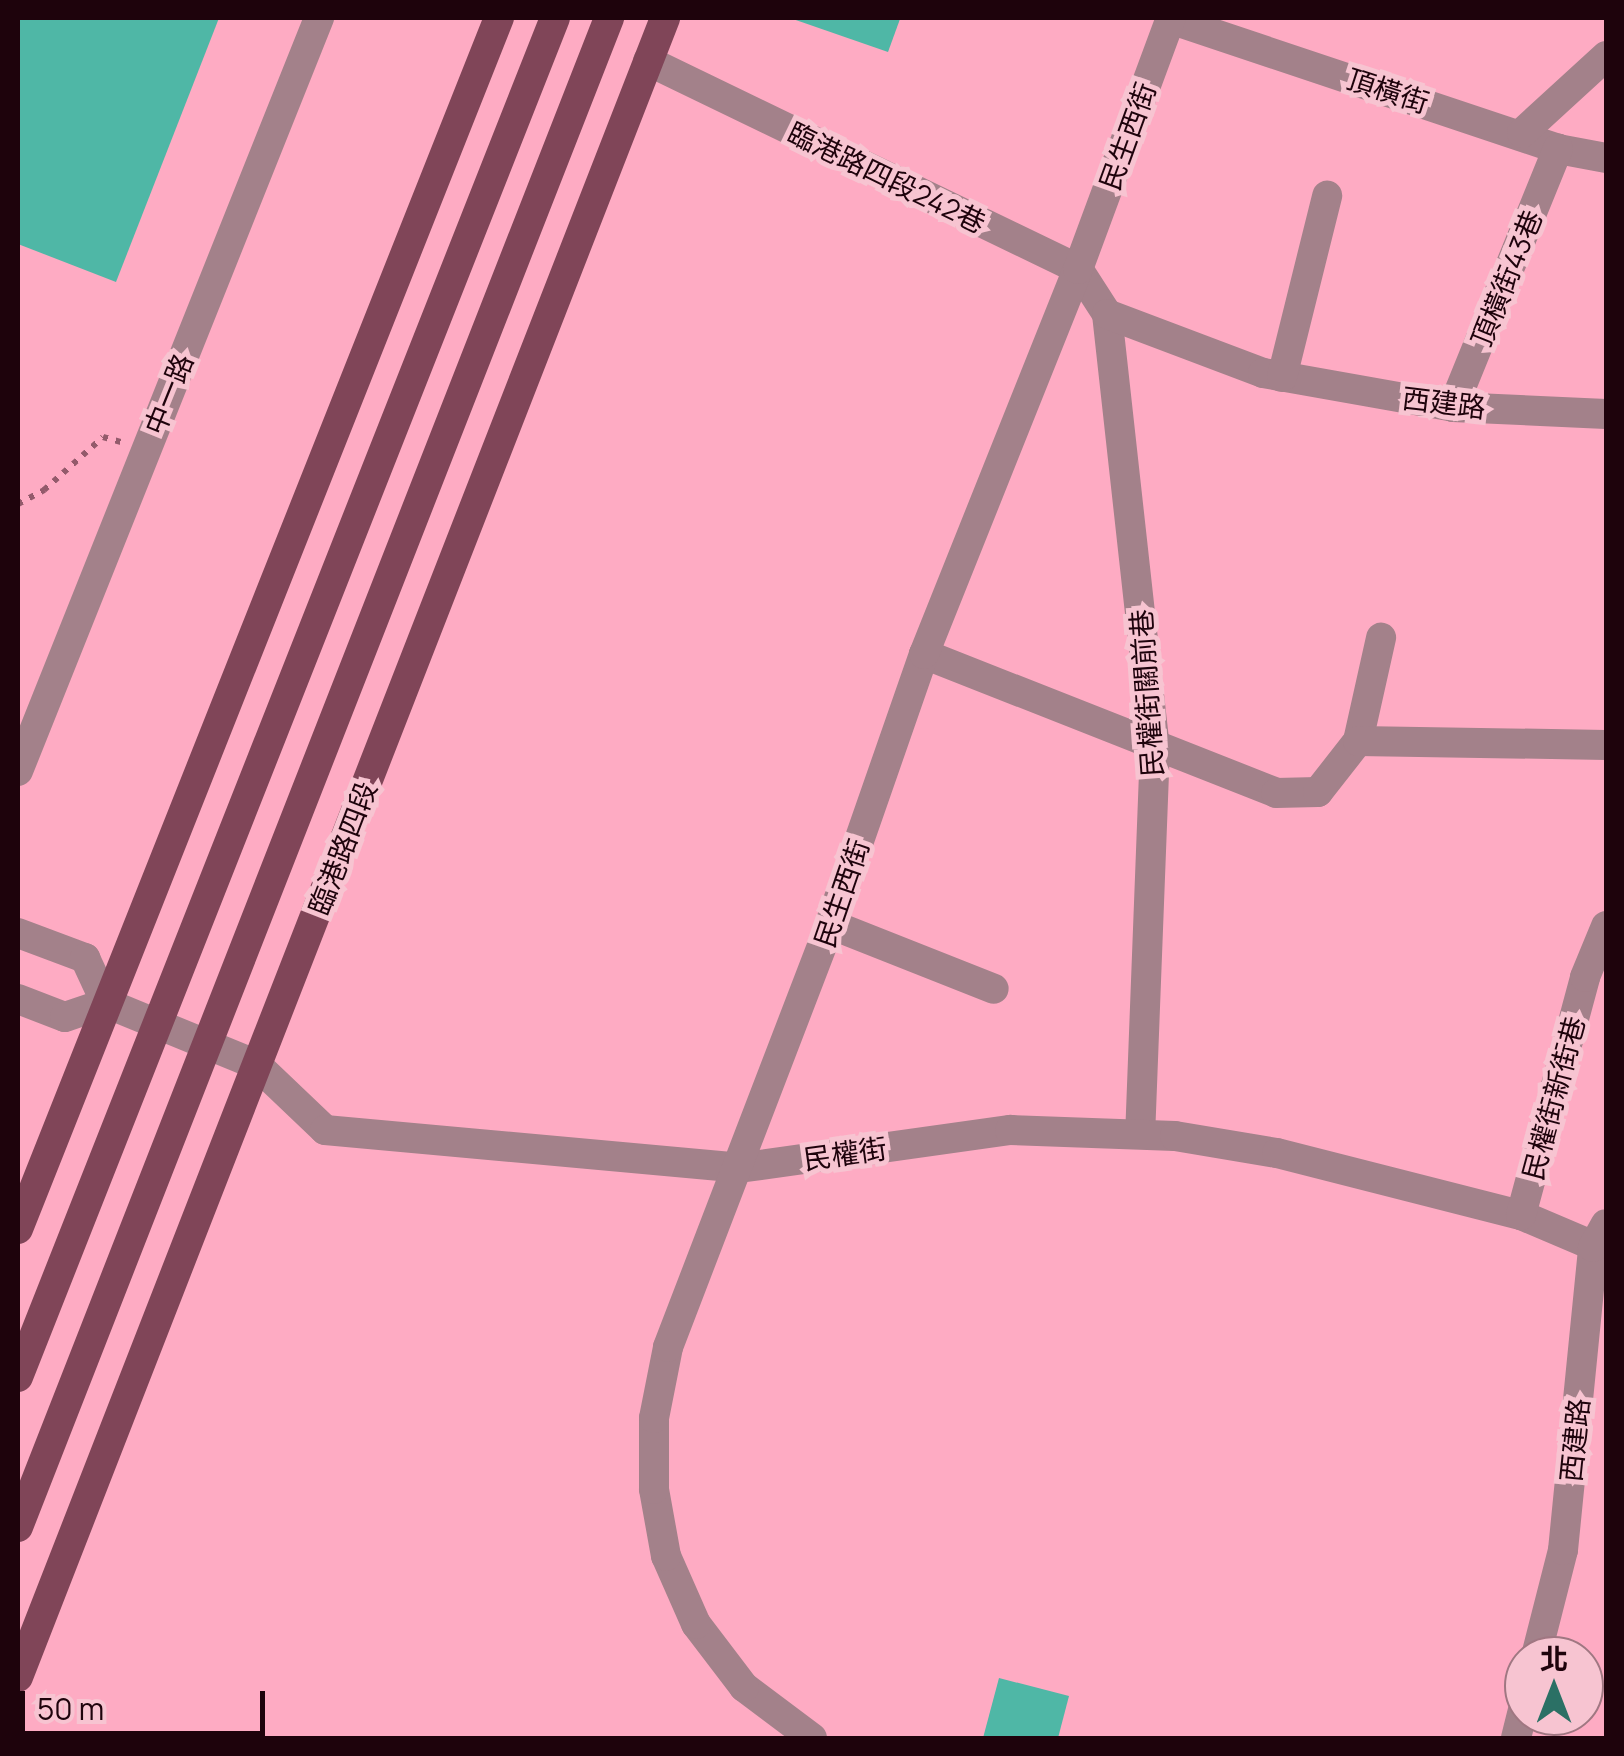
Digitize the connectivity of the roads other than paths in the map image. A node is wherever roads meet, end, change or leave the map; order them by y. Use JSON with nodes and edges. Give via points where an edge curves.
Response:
{"nodes":[{"id":1,"x":319,"y":18,"type":"edge"},
{"id":2,"x":499,"y":18,"type":"edge"},
{"id":3,"x":554,"y":18,"type":"edge"},
{"id":4,"x":610,"y":18,"type":"edge"},
{"id":5,"x":665,"y":18,"type":"edge"},
{"id":6,"x":1170,"y":18,"type":"edge"},
{"id":7,"x":1606,"y":56,"type":"edge"},
{"id":8,"x":648,"y":61,"type":"junction"},
{"id":9,"x":1522,"y":133,"type":"junction"},
{"id":10,"x":1558,"y":150,"type":"junction"},
{"id":11,"x":1606,"y":158,"type":"edge"},
{"id":12,"x":1327,"y":196,"type":"dead end"},
{"id":13,"x":1078,"y":270,"type":"junction"},
{"id":14,"x":1107,"y":314,"type":"junction"},
{"id":15,"x":1282,"y":376,"type":"junction"},
{"id":16,"x":1453,"y":407,"type":"junction"},
{"id":17,"x":1606,"y":414,"type":"edge"},
{"id":18,"x":1381,"y":638,"type":"dead end"},
{"id":19,"x":924,"y":654,"type":"junction"},
{"id":20,"x":1358,"y":742,"type":"junction"},
{"id":21,"x":1606,"y":745,"type":"edge"},
{"id":22,"x":1155,"y":748,"type":"junction"},
{"id":23,"x":18,"y":771,"type":"edge"},
{"id":24,"x":830,"y":924,"type":"junction"},
{"id":25,"x":1606,"y":926,"type":"edge"},
{"id":26,"x":18,"y":932,"type":"edge"},
{"id":27,"x":994,"y":989,"type":"dead end"},
{"id":28,"x":18,"y":998,"type":"edge"},
{"id":29,"x":106,"y":1002,"type":"junction"},
{"id":30,"x":156,"y":1023,"type":"junction"},
{"id":31,"x":206,"y":1044,"type":"junction"},
{"id":32,"x":258,"y":1065,"type":"junction"},
{"id":33,"x":1140,"y":1134,"type":"junction"},
{"id":34,"x":739,"y":1168,"type":"junction"},
{"id":35,"x":1522,"y":1214,"type":"junction"},
{"id":36,"x":18,"y":1229,"type":"edge"},
{"id":37,"x":1602,"y":1240,"type":"edge"},
{"id":38,"x":18,"y":1377,"type":"edge"},
{"id":39,"x":18,"y":1527,"type":"edge"},
{"id":40,"x":1541,"y":1636,"type":"edge"},
{"id":41,"x":18,"y":1677,"type":"edge"},
{"id":42,"x":812,"y":1738,"type":"edge"}],
"edges":[{"from":1,"to":23,"type":"street","name":"中一路"},
{"from":2,"to":29,"type":"main road"},
{"from":3,"to":30,"type":"main road"},
{"from":4,"to":31,"type":"main road","name":"臨港路四段"},
{"from":5,"to":8,"type":"main road","name":"臨港路四段"},
{"from":6,"to":9,"type":"street","name":"頂橫街"},
{"from":6,"to":13,"type":"street","name":"民生西街"},
{"from":7,"to":9,"type":"street"},
{"from":8,"to":13,"type":"street","name":"臨港路四段242巷"},
{"from":8,"to":32,"type":"main road","name":"臨港路四段"},
{"from":9,"to":10,"type":"street","name":"頂橫街"},
{"from":10,"to":11,"type":"street","name":"頂橫街"},
{"from":10,"to":16,"type":"street","name":"頂橫街43巷"},
{"from":12,"to":15,"type":"street"},
{"from":13,"to":14,"type":"street"},
{"from":13,"to":19,"type":"street","name":"民生西街"},
{"from":14,"to":15,"type":"street","name":"西建路"},
{"from":14,"to":22,"type":"street","name":"民權街關前巷"},
{"from":15,"to":16,"type":"street","name":"西建路"},
{"from":16,"to":17,"type":"street","name":"西建路"},
{"from":18,"to":20,"type":"street"},
{"from":19,"to":22,"type":"street"},
{"from":19,"to":24,"type":"street","name":"民生西街"},
{"from":20,"to":21,"type":"street"},
{"from":20,"to":22,"type":"street","via":[[1318,792],[1276,793]]},
{"from":22,"to":33,"type":"street","name":"民權街關前巷"},
{"from":24,"to":27,"type":"street"},
{"from":24,"to":34,"type":"street","name":"民生西街"},
{"from":25,"to":35,"type":"street","name":"民權街新街巷","via":[[1585,977]]},
{"from":26,"to":29,"type":"street","via":[[86,958]]},
{"from":28,"to":29,"type":"street","via":[[65,1017]]},
{"from":29,"to":30,"type":"street","name":"民權街"},
{"from":29,"to":36,"type":"main road"},
{"from":30,"to":31,"type":"street","name":"民權街"},
{"from":30,"to":38,"type":"main road"},
{"from":31,"to":32,"type":"street","name":"民權街"},
{"from":31,"to":39,"type":"main road","name":"臨港路四段"},
{"from":32,"to":34,"type":"street","name":"民權街","via":[[326,1130]]},
{"from":32,"to":41,"type":"main road","name":"臨港路四段"},
{"from":33,"to":34,"type":"street","name":"民權街","via":[[1010,1130]]},
{"from":33,"to":35,"type":"street","name":"民權街","via":[[1276,1153]]},
{"from":34,"to":42,"type":"street","name":"民生西街","via":[[668,1347],[654,1418],[654,1489],[666,1556],[696,1624],[744,1687]]},
{"from":35,"to":37,"type":"street","name":"民權街"},
{"from":37,"to":40,"type":"street","name":"西建路","via":[[1563,1550]]}]}
